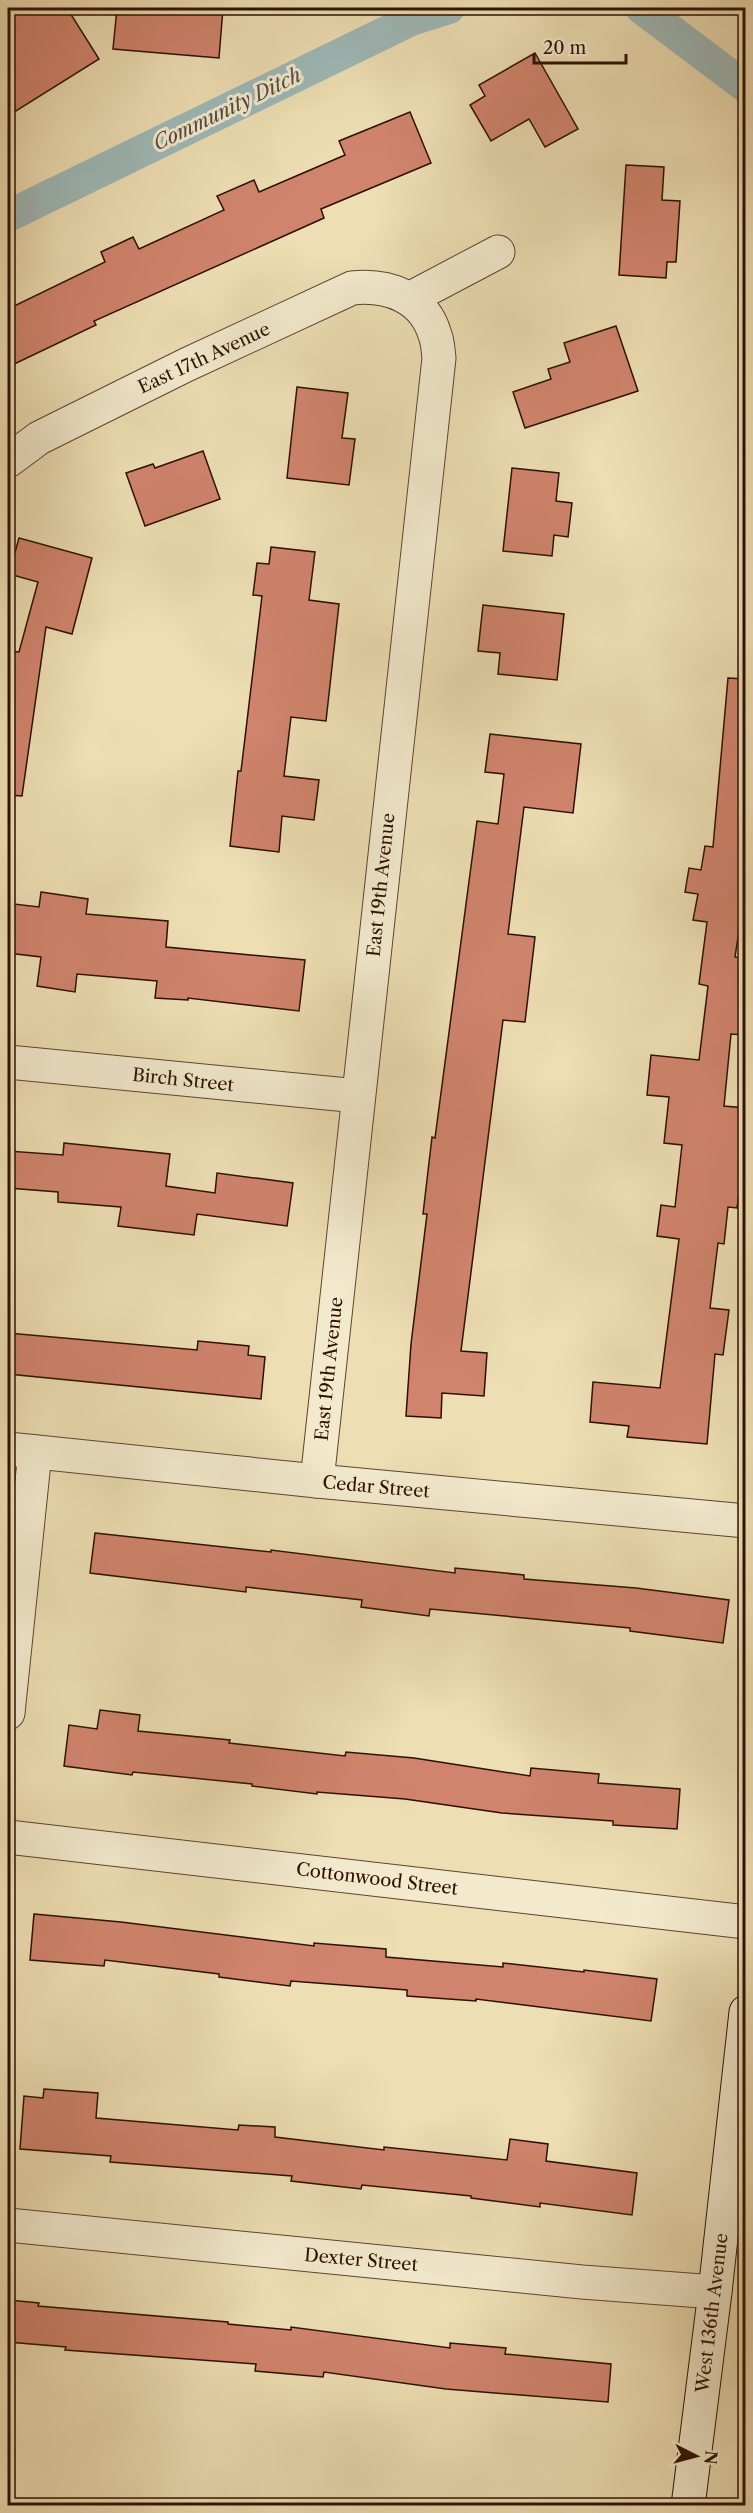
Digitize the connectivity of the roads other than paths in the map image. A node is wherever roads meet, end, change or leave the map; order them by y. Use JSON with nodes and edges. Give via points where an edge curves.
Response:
{"nodes":[{"id":1,"x":498,"y":252,"type":"dead end"},
{"id":2,"x":409,"y":299,"type":"junction"},
{"id":3,"x":8,"y":461,"type":"edge"},
{"id":4,"x":8,"y":1062,"type":"edge"},
{"id":5,"x":358,"y":1096,"type":"junction"},
{"id":6,"x":21,"y":1450,"type":"edge"},
{"id":7,"x":317,"y":1481,"type":"junction"},
{"id":8,"x":746,"y":1521,"type":"edge"},
{"id":9,"x":8,"y":1713,"type":"edge"},
{"id":10,"x":8,"y":1837,"type":"edge"},
{"id":11,"x":746,"y":1922,"type":"edge"},
{"id":12,"x":746,"y":2012,"type":"edge"},
{"id":13,"x":8,"y":2225,"type":"edge"},
{"id":14,"x":715,"y":2292,"type":"junction"},
{"id":15,"x":688,"y":2505,"type":"edge"}],
"edges":[{"from":1,"to":2,"type":"street"},
{"from":2,"to":3,"type":"street","name":"East 17th Avenue","via":[[392,290],[352,288],[39,438]]},
{"from":2,"to":5,"type":"street","name":"East 19th Avenue","via":[[426,315],[435,334],[439,358]]},
{"from":4,"to":5,"type":"street","name":"Birch Street"},
{"from":5,"to":7,"type":"street","name":"East 19th Avenue"},
{"from":6,"to":7,"type":"street","name":"Cedar Street"},
{"from":6,"to":9,"type":"street"},
{"from":7,"to":8,"type":"street","name":"Cedar Street"},
{"from":10,"to":11,"type":"street","name":"Cottonwood Street"},
{"from":12,"to":14,"type":"street","name":"West 136th Avenue"},
{"from":13,"to":14,"type":"street","name":"Dexter Street"},
{"from":14,"to":15,"type":"street","name":"West 136th Avenue"}]}
